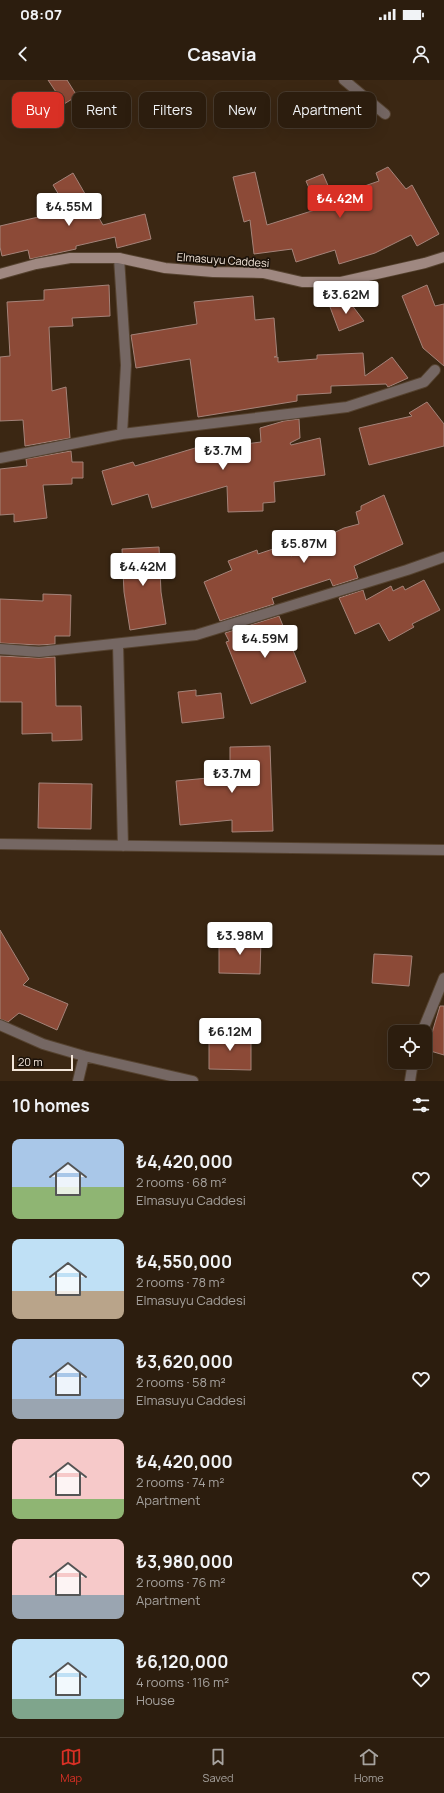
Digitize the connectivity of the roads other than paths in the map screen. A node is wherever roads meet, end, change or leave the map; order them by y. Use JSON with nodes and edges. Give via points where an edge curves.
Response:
{"nodes":[{"id":1,"x":344,"y":80,"type":"edge"},
{"id":2,"x":385,"y":114,"type":"dead end"},
{"id":3,"x":444,"y":257,"type":"edge"},
{"id":4,"x":119,"y":258,"type":"junction"},
{"id":5,"x":0,"y":274,"type":"edge"},
{"id":6,"x":435,"y":370,"type":"dead end"},
{"id":7,"x":122,"y":434,"type":"junction"},
{"id":8,"x":0,"y":458,"type":"edge"},
{"id":9,"x":444,"y":557,"type":"edge"},
{"id":10,"x":118,"y":644,"type":"junction"},
{"id":11,"x":0,"y":649,"type":"edge"},
{"id":12,"x":0,"y":844,"type":"edge"},
{"id":13,"x":123,"y":846,"type":"junction"},
{"id":14,"x":444,"y":850,"type":"edge"},
{"id":15,"x":444,"y":978,"type":"edge"},
{"id":16,"x":0,"y":1025,"type":"edge"},
{"id":17,"x":425,"y":1025,"type":"edge"},
{"id":18,"x":84,"y":1056,"type":"junction"},
{"id":19,"x":411,"y":1069,"type":"edge"},
{"id":20,"x":78,"y":1081,"type":"edge"},
{"id":21,"x":193,"y":1081,"type":"edge"},
{"id":22,"x":410,"y":1081,"type":"edge"}],
"edges":[{"from":1,"to":2,"type":"street"},
{"from":3,"to":4,"type":"street","name":"Elmasuyu Caddesi","via":[[341,282],[302,282],[263,273],[165,268]]},
{"from":4,"to":5,"type":"street","name":"Elmasuyu Caddesi","via":[[70,258]]},
{"from":4,"to":7,"type":"street","via":[[126,365]]},
{"from":6,"to":7,"type":"street","via":[[424,382],[347,407]]},
{"from":7,"to":8,"type":"street"},
{"from":9,"to":10,"type":"street","via":[[196,635]]},
{"from":10,"to":11,"type":"street","via":[[39,652]]},
{"from":10,"to":13,"type":"street"},
{"from":12,"to":13,"type":"street"},
{"from":13,"to":14,"type":"street"},
{"from":15,"to":17,"type":"street"},
{"from":16,"to":18,"type":"street","via":[[42,1044]]},
{"from":18,"to":20,"type":"street"},
{"from":18,"to":21,"type":"street"},
{"from":19,"to":22,"type":"street"}]}
